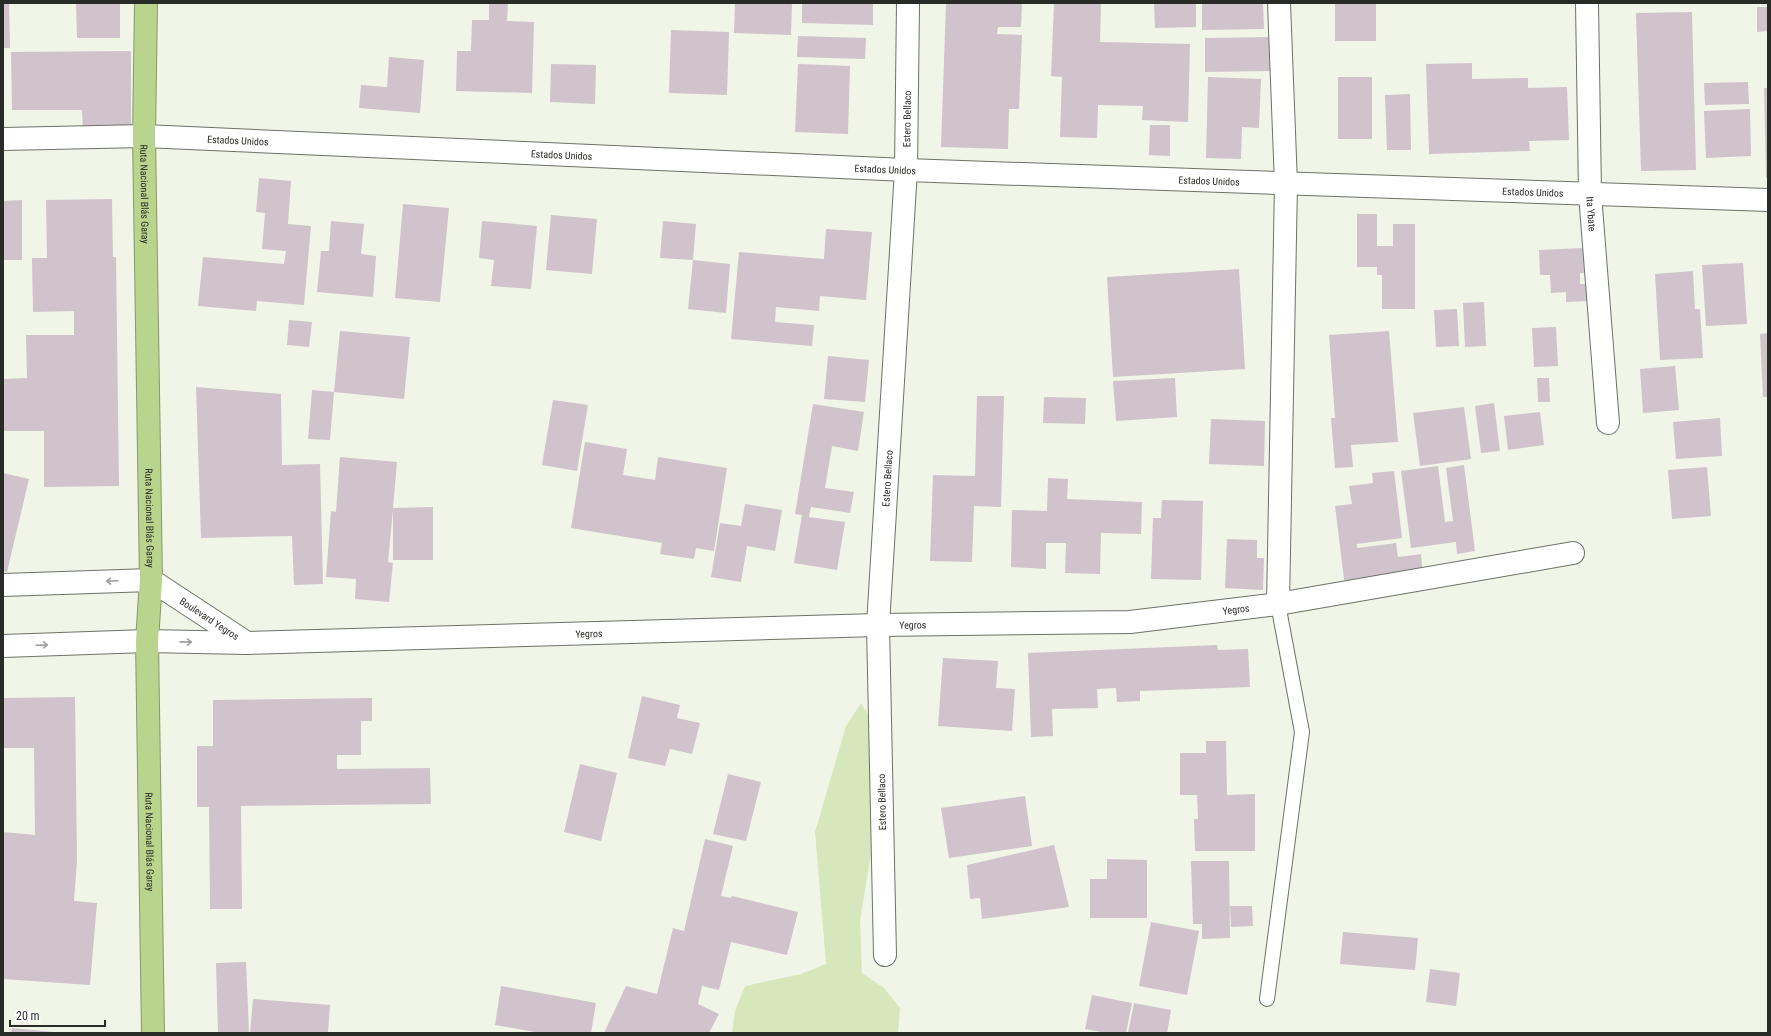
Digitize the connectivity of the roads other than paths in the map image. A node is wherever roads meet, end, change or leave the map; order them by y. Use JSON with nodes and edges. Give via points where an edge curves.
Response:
{"nodes":[{"id":1,"x":146,"y":3,"type":"edge"},
{"id":2,"x":908,"y":3,"type":"edge"},
{"id":3,"x":1279,"y":3,"type":"edge"},
{"id":4,"x":1587,"y":3,"type":"edge"},
{"id":5,"x":144,"y":136,"type":"junction"},
{"id":6,"x":3,"y":139,"type":"edge"},
{"id":7,"x":906,"y":170,"type":"junction"},
{"id":8,"x":1286,"y":184,"type":"junction"},
{"id":9,"x":1590,"y":194,"type":"junction"},
{"id":10,"x":1768,"y":200,"type":"edge"},
{"id":11,"x":1608,"y":423,"type":"dead end"},
{"id":12,"x":1573,"y":553,"type":"dead end"},
{"id":13,"x":151,"y":580,"type":"junction"},
{"id":14,"x":3,"y":585,"type":"edge"},
{"id":15,"x":1278,"y":604,"type":"junction"},
{"id":16,"x":878,"y":625,"type":"junction"},
{"id":17,"x":147,"y":641,"type":"junction"},
{"id":18,"x":247,"y":643,"type":"junction"},
{"id":19,"x":3,"y":646,"type":"edge"},
{"id":20,"x":885,"y":955,"type":"dead end"},
{"id":21,"x":1267,"y":999,"type":"dead end"},
{"id":22,"x":152,"y":1033,"type":"edge"}],
"edges":[{"from":1,"to":5,"type":"highway","name":"Ruta Nacional Blás Garay"},
{"from":2,"to":7,"type":"street","name":"Estero Bellaco"},
{"from":3,"to":8,"type":"street"},
{"from":4,"to":9,"type":"street","name":"Ita Ybate"},
{"from":5,"to":6,"type":"street","name":"Estados Unidos"},
{"from":5,"to":7,"type":"street","name":"Estados Unidos"},
{"from":5,"to":13,"type":"highway","name":"Ruta Nacional Blás Garay"},
{"from":7,"to":8,"type":"street","name":"Estados Unidos"},
{"from":7,"to":16,"type":"street","name":"Estero Bellaco"},
{"from":8,"to":9,"type":"street","name":"Estados Unidos"},
{"from":8,"to":15,"type":"street"},
{"from":9,"to":10,"type":"street","name":"Estados Unidos"},
{"from":9,"to":11,"type":"street","name":"Ita Ybate"},
{"from":12,"to":15,"type":"street","name":"Yegros"},
{"from":13,"to":14,"type":"street","one_way":true},
{"from":13,"to":17,"type":"highway","name":"Ruta Nacional Blás Garay"},
{"from":13,"to":18,"type":"street","name":"Boulevard Yegros"},
{"from":15,"to":16,"type":"street","name":"Yegros","via":[[1130,622]]},
{"from":15,"to":21,"type":"lane","via":[[1302,732]]},
{"from":16,"to":18,"type":"street","name":"Yegros"},
{"from":16,"to":20,"type":"street","name":"Estero Bellaco"},
{"from":17,"to":18,"type":"street","name":"Boulevard Yegros","one_way":true},
{"from":19,"to":17,"type":"street","name":"Boulevard Yegros","one_way":true},
{"from":17,"to":22,"type":"highway","name":"Ruta Nacional Blás Garay"}]}
